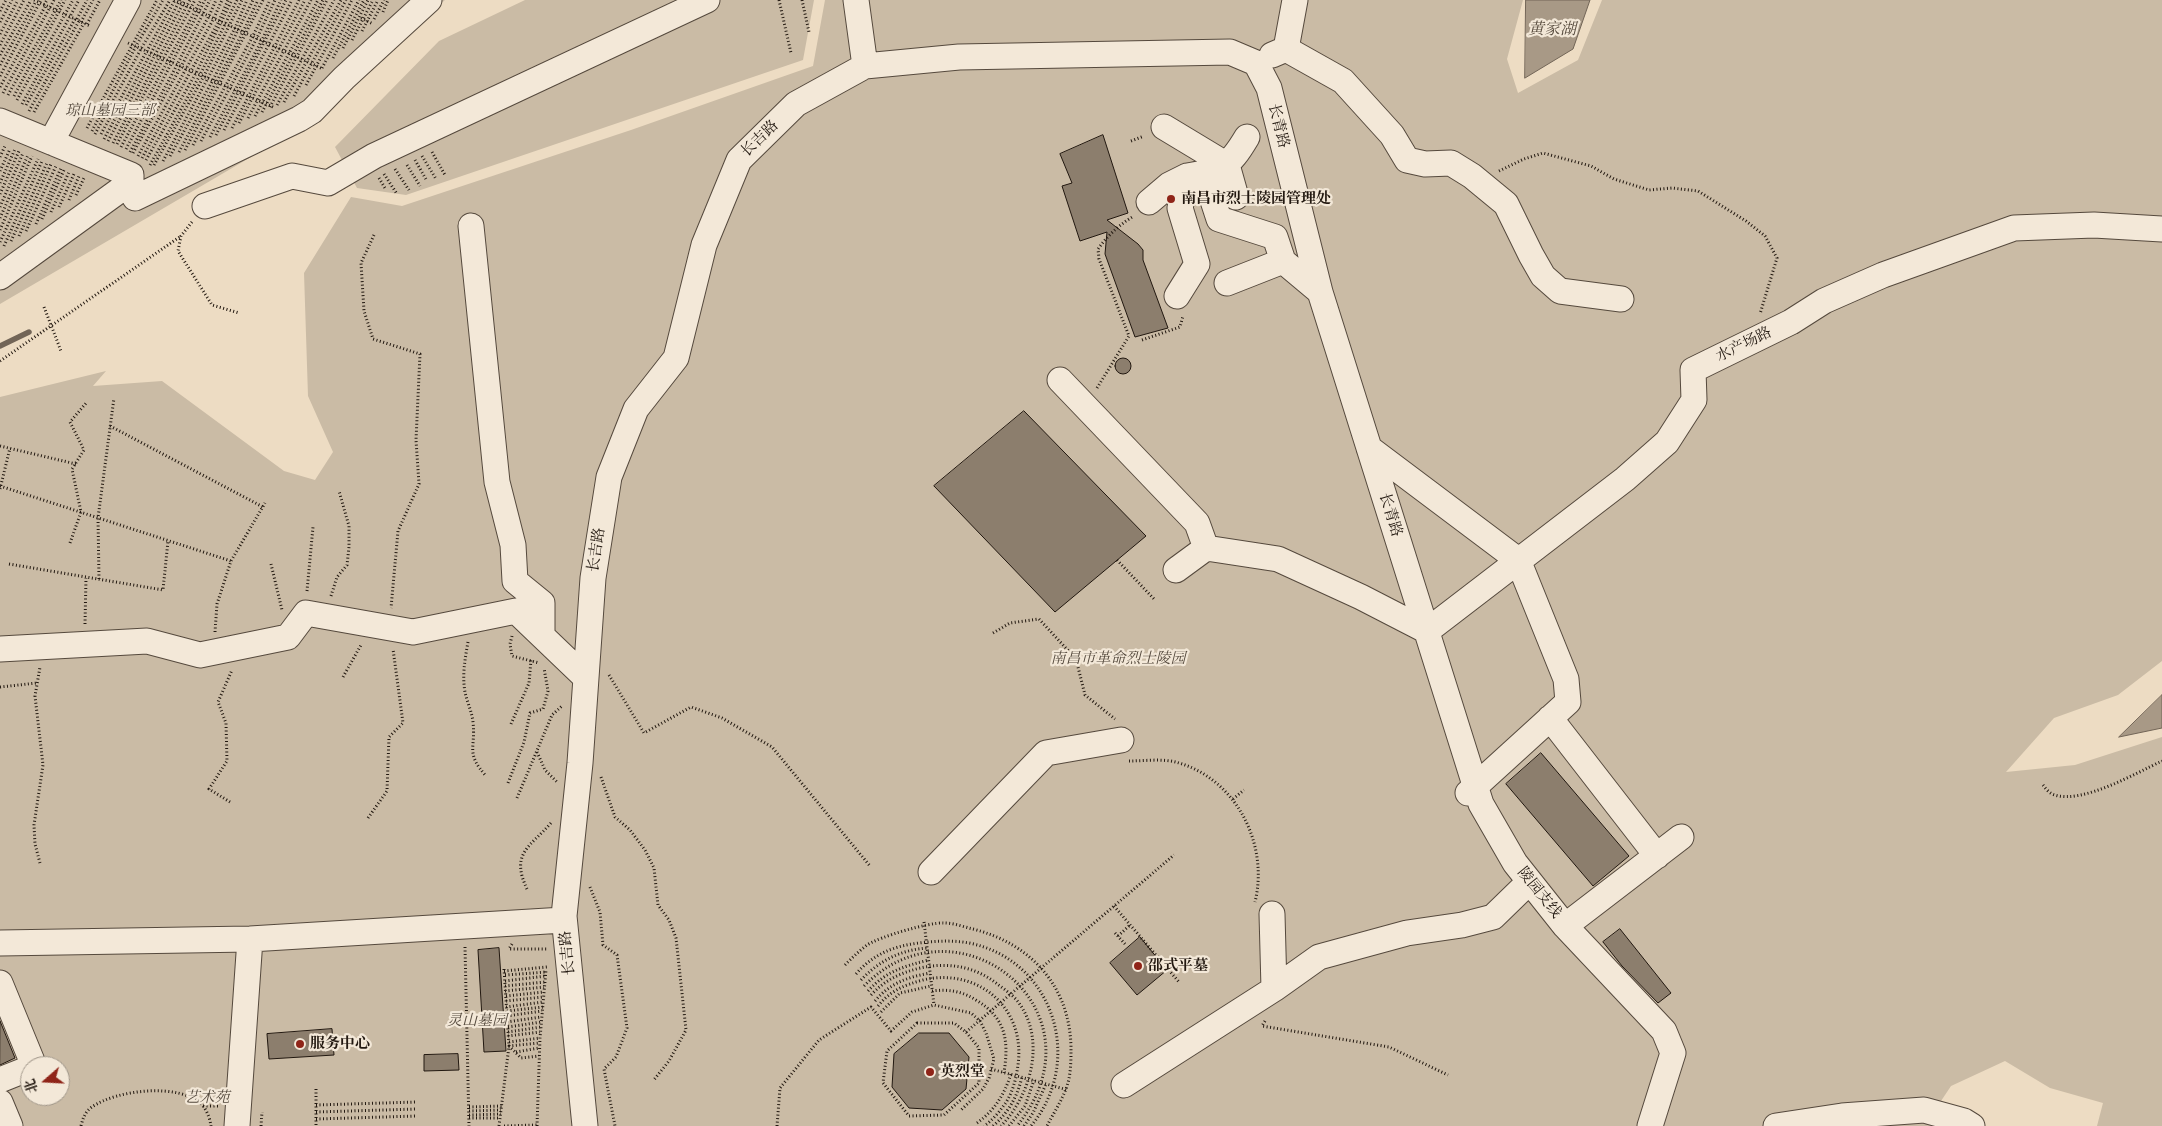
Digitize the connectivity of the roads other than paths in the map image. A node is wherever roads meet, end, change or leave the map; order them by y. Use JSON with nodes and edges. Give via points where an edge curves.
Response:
{"nodes":[{"id":1,"x":128,"y":0,"type":"edge"},
{"id":2,"x":429,"y":0,"type":"edge"},
{"id":3,"x":707,"y":0,"type":"edge"},
{"id":4,"x":856,"y":0,"type":"edge"},
{"id":5,"x":1295,"y":0,"type":"edge"},
{"id":6,"x":1286,"y":49,"type":"junction"},
{"id":7,"x":1256,"y":63,"type":"junction"},
{"id":8,"x":865,"y":66,"type":"junction"},
{"id":9,"x":0,"y":121,"type":"edge"},
{"id":10,"x":1164,"y":127,"type":"dead end"},
{"id":11,"x":1247,"y":137,"type":"dead end"},
{"id":12,"x":50,"y":139,"type":"junction"},
{"id":13,"x":139,"y":165,"type":"junction"},
{"id":14,"x":1206,"y":172,"type":"junction"},
{"id":15,"x":1236,"y":196,"type":"dead end"},
{"id":16,"x":1149,"y":202,"type":"road end"},
{"id":17,"x":205,"y":206,"type":"road end"},
{"id":18,"x":470,"y":226,"type":"dead end"},
{"id":19,"x":2162,"y":229,"type":"edge"},
{"id":20,"x":1283,"y":261,"type":"junction"},
{"id":21,"x":0,"y":277,"type":"edge"},
{"id":22,"x":1227,"y":283,"type":"dead end"},
{"id":23,"x":1320,"y":292,"type":"junction"},
{"id":24,"x":1177,"y":296,"type":"road end"},
{"id":25,"x":1621,"y":300,"type":"dead end"},
{"id":26,"x":1060,"y":380,"type":"dead end"},
{"id":27,"x":1369,"y":448,"type":"junction"},
{"id":28,"x":1206,"y":548,"type":"junction"},
{"id":29,"x":1518,"y":560,"type":"junction"},
{"id":30,"x":1176,"y":570,"type":"dead end"},
{"id":31,"x":1427,"y":631,"type":"junction"},
{"id":32,"x":535,"y":644,"type":"junction"},
{"id":33,"x":0,"y":649,"type":"edge"},
{"id":34,"x":586,"y":678,"type":"junction"},
{"id":35,"x":1550,"y":718,"type":"junction"},
{"id":36,"x":1123,"y":741,"type":"road end"},
{"id":37,"x":1472,"y":790,"type":"junction"},
{"id":38,"x":1681,"y":837,"type":"dead end"},
{"id":39,"x":1657,"y":856,"type":"junction"},
{"id":40,"x":931,"y":872,"type":"dead end"},
{"id":41,"x":1529,"y":882,"type":"junction"},
{"id":42,"x":1263,"y":909,"type":"road end"},
{"id":43,"x":564,"y":920,"type":"junction"},
{"id":44,"x":1565,"y":926,"type":"junction"},
{"id":45,"x":250,"y":939,"type":"junction"},
{"id":46,"x":0,"y":943,"type":"edge"},
{"id":47,"x":0,"y":983,"type":"edge"},
{"id":48,"x":1274,"y":989,"type":"junction"},
{"id":49,"x":30,"y":1056,"type":"edge"},
{"id":50,"x":20,"y":1072,"type":"edge"},
{"id":51,"x":0,"y":1080,"type":"edge"},
{"id":52,"x":1124,"y":1085,"type":"dead end"},
{"id":53,"x":0,"y":1102,"type":"edge"},
{"id":54,"x":10,"y":1126,"type":"edge"},
{"id":55,"x":236,"y":1126,"type":"edge"},
{"id":56,"x":584,"y":1126,"type":"edge"},
{"id":57,"x":1650,"y":1126,"type":"edge"},
{"id":58,"x":1776,"y":1126,"type":"edge"},
{"id":59,"x":1972,"y":1126,"type":"edge"}],
"edges":[{"from":1,"to":12,"type":"street","via":[[85,23]]},
{"from":2,"to":13,"type":"street","via":[[394,33],[333,73],[312,111],[183,164],[135,198]]},
{"from":3,"to":17,"type":"street","via":[[374,156],[328,182],[292,176]]},
{"from":4,"to":8,"type":"street"},
{"from":5,"to":6,"type":"street"},
{"from":6,"to":7,"type":"street"},
{"from":6,"to":25,"type":"street","via":[[1343,81],[1392,136],[1407,160],[1425,164],[1451,162],[1506,204],[1543,276],[1560,291]]},
{"from":7,"to":8,"type":"street","via":[[1230,52],[959,57]]},
{"from":7,"to":23,"type":"street","name":"长青路","via":[[1269,88]]},
{"from":8,"to":34,"type":"street","name":"长吉路","via":[[796,104],[739,160],[704,245],[676,358],[636,409],[609,477],[593,578]]},
{"from":9,"to":12,"type":"street"},
{"from":10,"to":14,"type":"street"},
{"from":11,"to":14,"type":"street","via":[[1235,158]]},
{"from":12,"to":13,"type":"street","via":[[131,176]]},
{"from":13,"to":21,"type":"street","via":[[47,226]]},
{"from":14,"to":15,"type":"street"},
{"from":14,"to":16,"type":"street","via":[[1168,185]]},
{"from":14,"to":20,"type":"street","via":[[1219,219],[1275,237]]},
{"from":14,"to":24,"type":"street","via":[[1180,208],[1197,264]]},
{"from":18,"to":32,"type":"street","via":[[497,482],[513,545],[515,581],[542,603]]},
{"from":19,"to":29,"type":"street","name":"水产场路","via":[[2094,225],[2014,228],[1883,275],[1824,301],[1791,322],[1693,370],[1694,400],[1666,442],[1625,479]]},
{"from":20,"to":22,"type":"street"},
{"from":20,"to":23,"type":"street"},
{"from":23,"to":27,"type":"street","name":"长青路"},
{"from":26,"to":28,"type":"street","via":[[1197,523]]},
{"from":27,"to":29,"type":"street"},
{"from":27,"to":31,"type":"street","name":"长青路"},
{"from":28,"to":30,"type":"street"},
{"from":28,"to":31,"type":"street","via":[[1278,559]]},
{"from":29,"to":31,"type":"street","name":"水产场路"},
{"from":29,"to":35,"type":"street","via":[[1566,679],[1568,702]]},
{"from":31,"to":37,"type":"street","name":"陵园支线"},
{"from":32,"to":33,"type":"street","via":[[516,612],[413,632],[310,615],[288,637],[200,655],[147,641]]},
{"from":32,"to":34,"type":"street"},
{"from":34,"to":43,"type":"street","name":"长吉路"},
{"from":35,"to":37,"type":"street","via":[[1516,757]]},
{"from":35,"to":39,"type":"street","via":[[1568,757],[1626,816]]},
{"from":36,"to":40,"type":"street","via":[[1046,753]]},
{"from":37,"to":41,"type":"street","name":"陵园支线"},
{"from":38,"to":39,"type":"street"},
{"from":39,"to":44,"type":"street","via":[[1616,880]]},
{"from":41,"to":44,"type":"street","name":"陵园支线"},
{"from":41,"to":48,"type":"street","via":[[1493,917],[1407,933],[1319,957]]},
{"from":42,"to":48,"type":"street"},
{"from":43,"to":45,"type":"street"},
{"from":43,"to":56,"type":"street","name":"长吉路"},
{"from":44,"to":57,"type":"street","name":"陵园支线","via":[[1664,1031],[1673,1053]]},
{"from":45,"to":46,"type":"street"},
{"from":45,"to":55,"type":"street"},
{"from":47,"to":49,"type":"street"},
{"from":48,"to":52,"type":"street"},
{"from":50,"to":51,"type":"street"},
{"from":53,"to":54,"type":"street"},
{"from":58,"to":59,"type":"street","via":[[1842,1116],[1924,1110]]}]}
